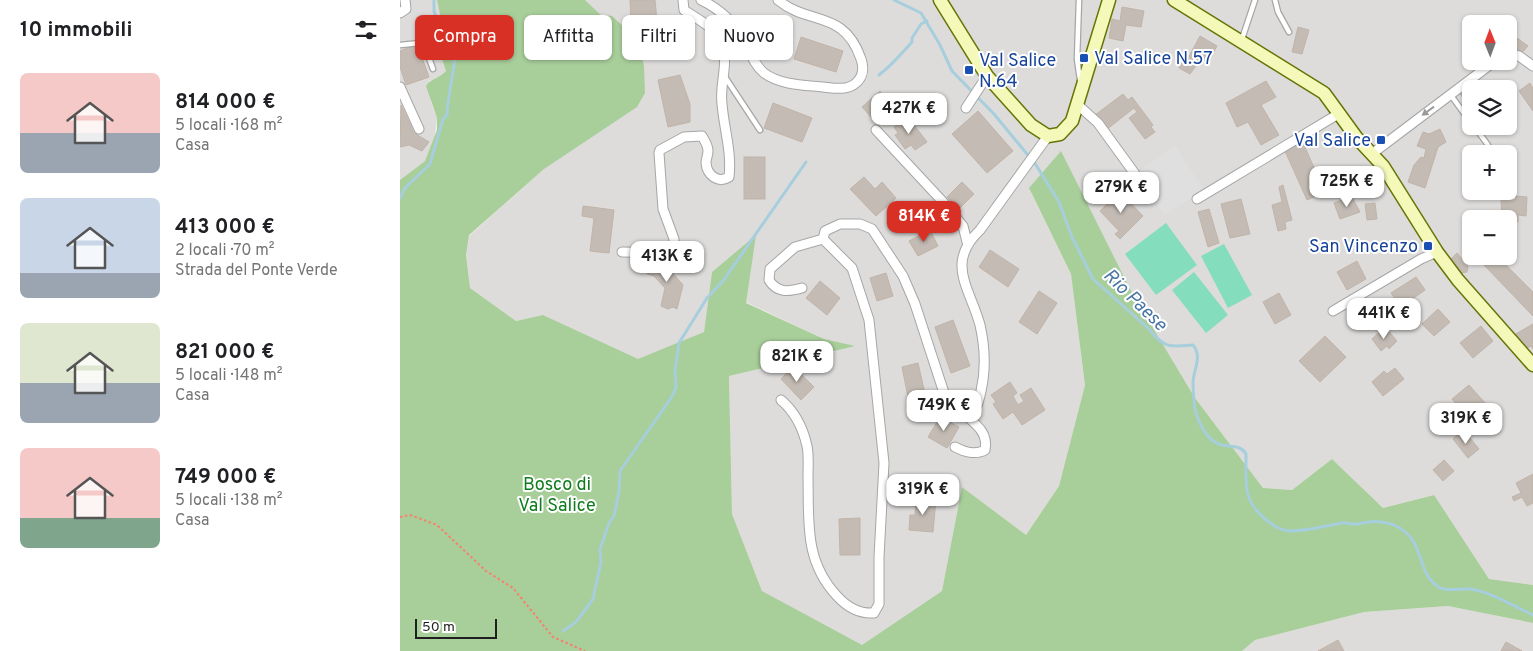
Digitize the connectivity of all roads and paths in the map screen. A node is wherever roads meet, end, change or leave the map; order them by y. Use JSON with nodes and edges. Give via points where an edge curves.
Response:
{"nodes":[{"id":1,"x":406,"y":0,"type":"edge"},
{"id":2,"x":684,"y":0,"type":"edge"},
{"id":3,"x":701,"y":0,"type":"edge"},
{"id":4,"x":778,"y":0,"type":"edge"},
{"id":5,"x":940,"y":0,"type":"edge"},
{"id":6,"x":1078,"y":0,"type":"edge"},
{"id":7,"x":1109,"y":0,"type":"edge"},
{"id":8,"x":1174,"y":0,"type":"edge"},
{"id":9,"x":1255,"y":0,"type":"edge"},
{"id":10,"x":1275,"y":0,"type":"edge"},
{"id":11,"x":400,"y":13,"type":"edge"},
{"id":12,"x":1289,"y":32,"type":"dead end"},
{"id":13,"x":1241,"y":40,"type":"junction"},
{"id":14,"x":400,"y":44,"type":"edge"},
{"id":15,"x":1518,"y":56,"type":"edge"},
{"id":16,"x":1533,"y":66,"type":"edge"},
{"id":17,"x":433,"y":69,"type":"dead end"},
{"id":18,"x":1483,"y":70,"type":"edge"},
{"id":19,"x":987,"y":76,"type":"junction"},
{"id":20,"x":724,"y":77,"type":"junction"},
{"id":21,"x":400,"y":87,"type":"edge"},
{"id":22,"x":1082,"y":92,"type":"junction"},
{"id":23,"x":1450,"y":94,"type":"junction"},
{"id":24,"x":969,"y":104,"type":"dead end"},
{"id":25,"x":1078,"y":105,"type":"junction"},
{"id":26,"x":1462,"y":111,"type":"edge"},
{"id":27,"x":1340,"y":113,"type":"junction"},
{"id":28,"x":420,"y":129,"type":"dead end"},
{"id":29,"x":760,"y":130,"type":"dead end"},
{"id":30,"x":876,"y":130,"type":"dead end"},
{"id":31,"x":1048,"y":136,"type":"junction"},
{"id":32,"x":1373,"y":153,"type":"junction"},
{"id":33,"x":1135,"y":174,"type":"dead end"},
{"id":34,"x":1197,"y":199,"type":"dead end"},
{"id":35,"x":823,"y":239,"type":"junction"},
{"id":36,"x":967,"y":242,"type":"junction"},
{"id":37,"x":622,"y":252,"type":"dead end"},
{"id":38,"x":1437,"y":252,"type":"junction"},
{"id":39,"x":802,"y":288,"type":"dead end"},
{"id":40,"x":1333,"y":311,"type":"dead end"},
{"id":41,"x":1533,"y":364,"type":"edge"},
{"id":42,"x":781,"y":400,"type":"dead end"},
{"id":43,"x":963,"y":413,"type":"junction"},
{"id":44,"x":955,"y":447,"type":"dead end"},
{"id":45,"x":400,"y":517,"type":"edge"},
{"id":46,"x":585,"y":651,"type":"edge"}],
"edges":[{"from":1,"to":11,"type":"street","via":[[406,9]]},
{"from":2,"to":20,"type":"street","via":[[684,10],[716,33],[722,42],[726,56]]},
{"from":3,"to":4,"type":"street","via":[[728,17],[755,62],[763,72],[777,80],[833,88],[854,85],[862,74],[862,63],[842,29],[835,23],[788,7]]},
{"from":5,"to":19,"type":"street"},
{"from":6,"to":22,"type":"lane","via":[[1077,58]]},
{"from":7,"to":22,"type":"street"},
{"from":8,"to":13,"type":"street"},
{"from":9,"to":13,"type":"lane"},
{"from":10,"to":12,"type":"lane"},
{"from":13,"to":27,"type":"street","via":[[1324,93]]},
{"from":14,"to":17,"type":"lane","via":[[420,43],[425,47]]},
{"from":15,"to":16,"type":"street"},
{"from":18,"to":23,"type":"street"},
{"from":19,"to":24,"type":"street"},
{"from":19,"to":31,"type":"street","via":[[1031,125]]},
{"from":20,"to":29,"type":"lane"},
{"from":20,"to":37,"type":"street","via":[[721,88],[730,149],[729,178],[717,180],[709,173],[706,164],[708,150],[702,136],[684,137],[660,150],[663,209],[674,239],[674,251]]},
{"from":21,"to":28,"type":"street"},
{"from":22,"to":25,"type":"street"},
{"from":23,"to":26,"type":"lane"},
{"from":23,"to":32,"type":"street","one_way":true},
{"from":25,"to":31,"type":"street","via":[[1072,121],[1060,134]]},
{"from":25,"to":33,"type":"street","via":[[1098,123]]},
{"from":27,"to":32,"type":"street","via":[[1356,137]]},
{"from":27,"to":34,"type":"street"},
{"from":30,"to":36,"type":"street","via":[[963,226]]},
{"from":31,"to":36,"type":"street","via":[[980,230]]},
{"from":32,"to":38,"type":"street"},
{"from":35,"to":39,"type":"street","via":[[795,247],[770,269],[769,280],[773,286],[790,292]]},
{"from":35,"to":42,"type":"street","via":[[852,268],[869,320],[884,463],[879,604],[874,612],[863,614],[843,602],[818,567],[810,544],[807,448],[792,409]]},
{"from":35,"to":43,"type":"street","via":[[825,231],[840,224],[860,224],[872,229],[903,276],[945,396]]},
{"from":36,"to":43,"type":"street","via":[[962,257],[963,277],[985,354],[979,402],[973,411]]},
{"from":38,"to":40,"type":"street"},
{"from":38,"to":41,"type":"street"},
{"from":43,"to":44,"type":"street","via":[[983,432],[986,450],[964,451]]},
{"from":45,"to":46,"type":"path","via":[[410,515],[437,525],[486,571],[513,588],[553,636]]}]}
